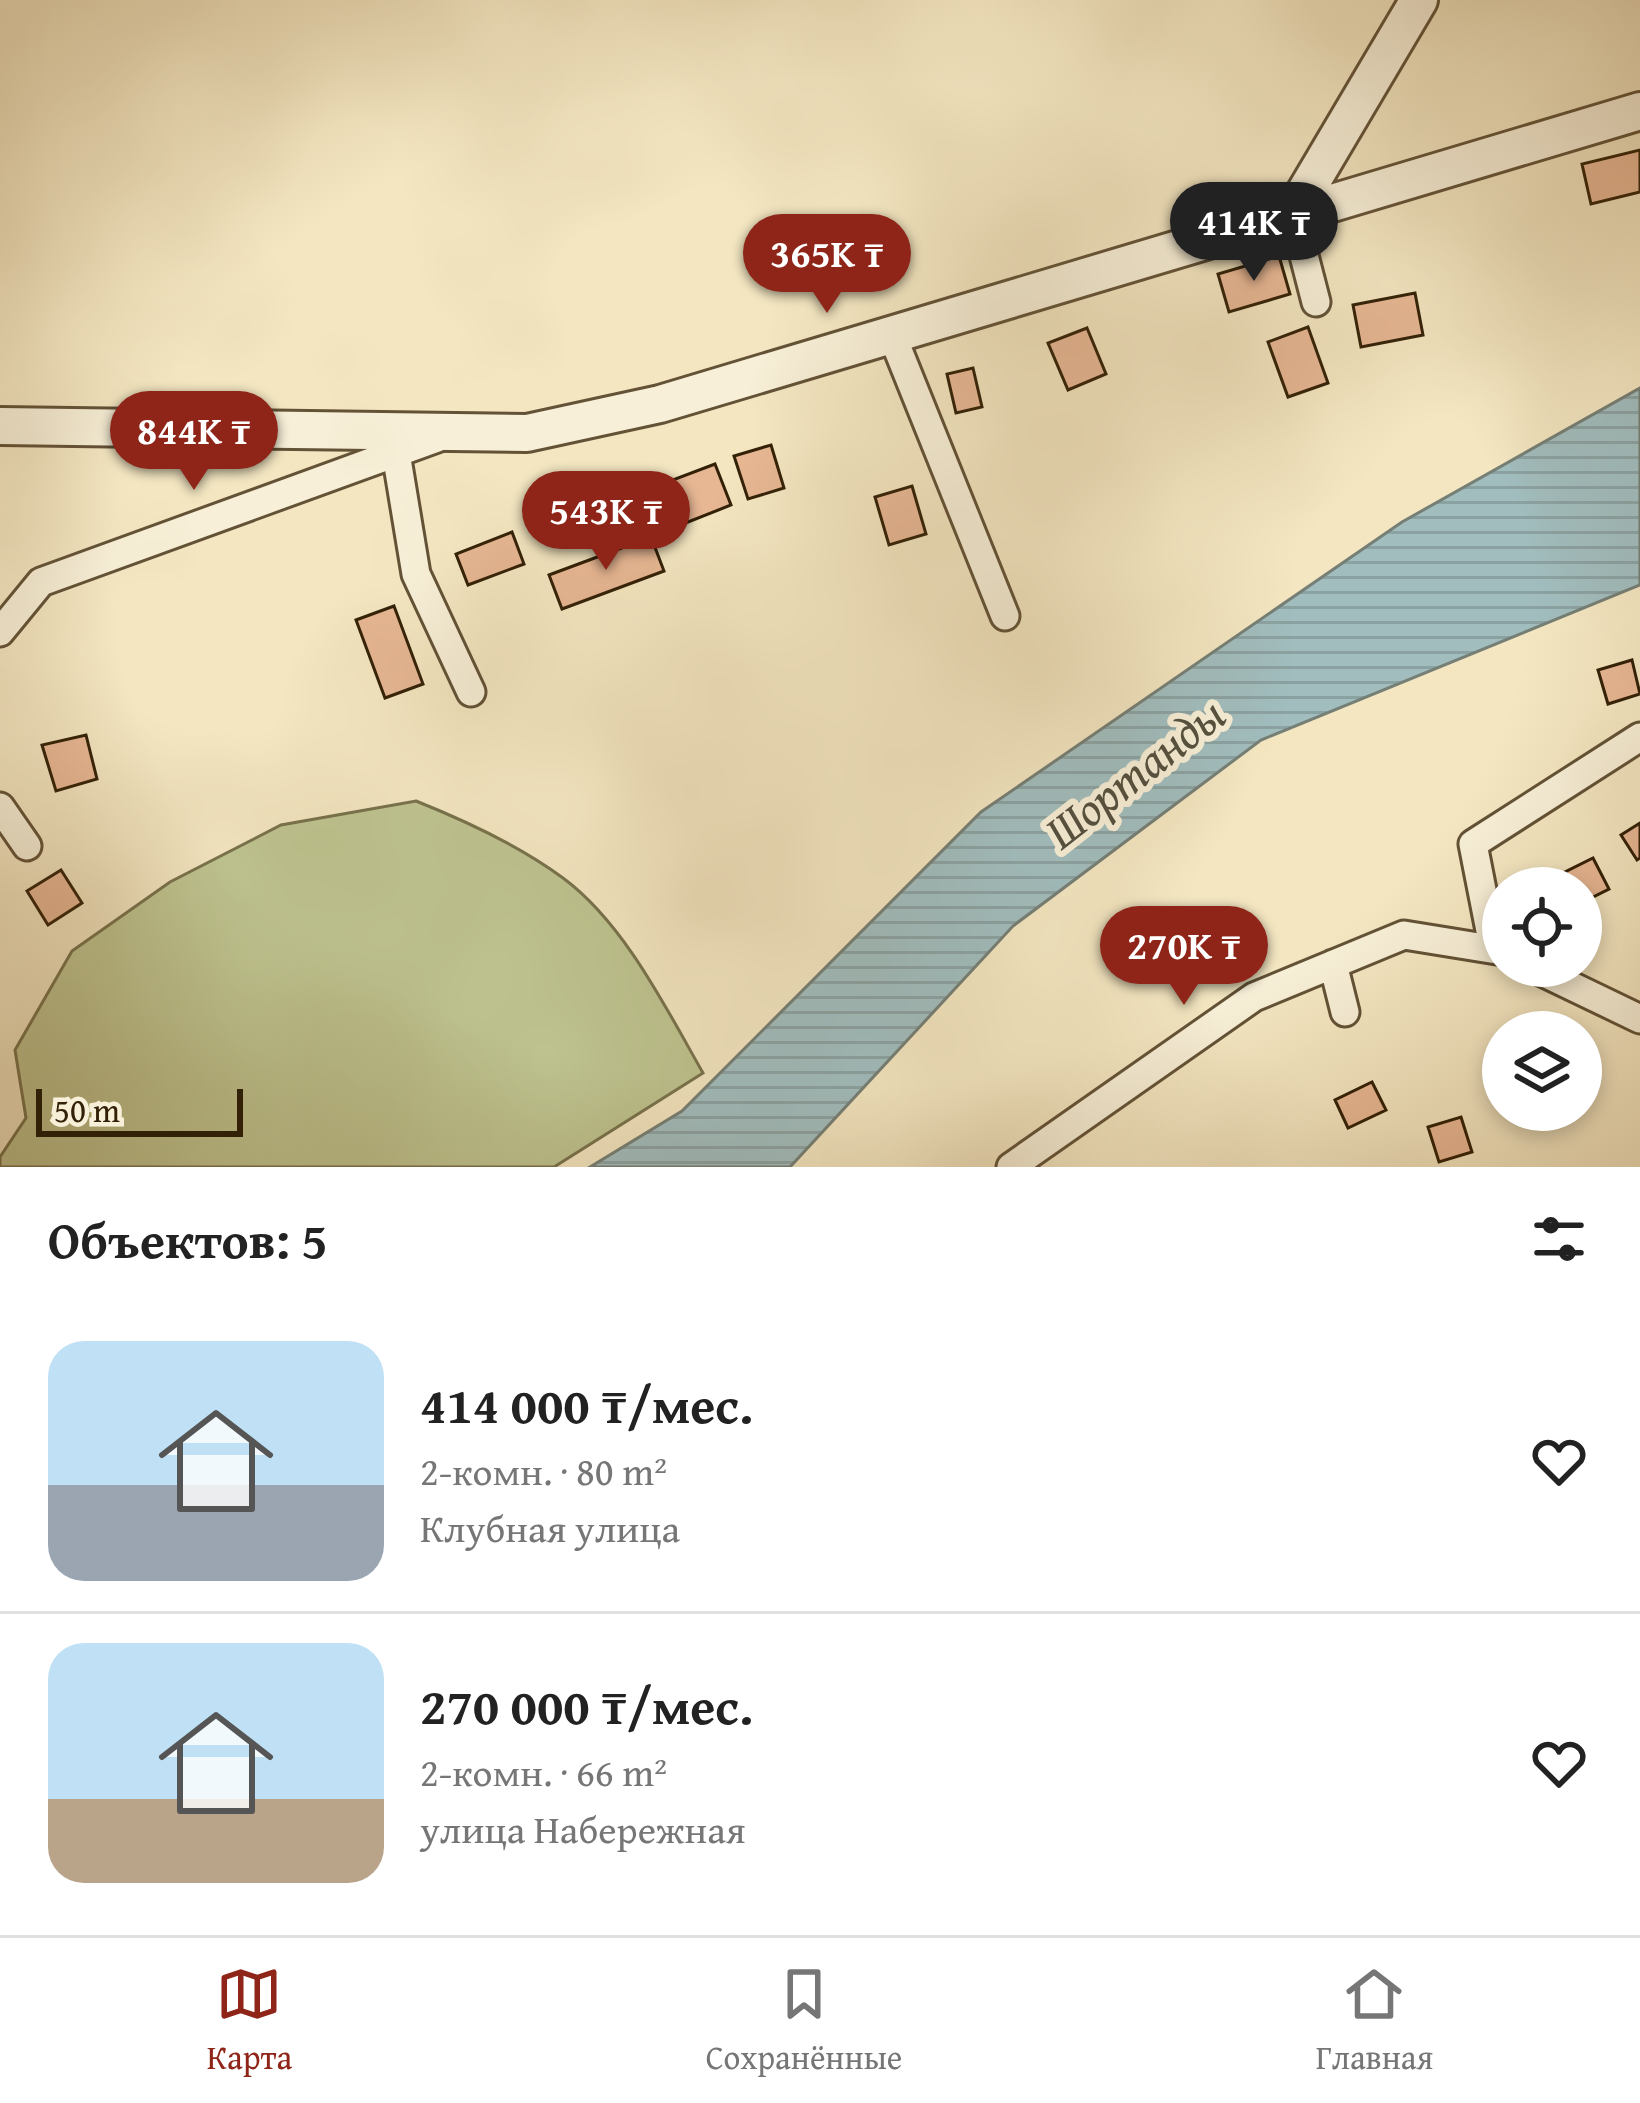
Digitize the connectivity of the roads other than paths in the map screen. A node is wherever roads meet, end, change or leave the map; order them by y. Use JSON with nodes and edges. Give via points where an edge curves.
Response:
{"nodes":[{"id":1,"x":1419,"y":0,"type":"edge"},
{"id":2,"x":1640,"y":111,"type":"edge"},
{"id":3,"x":1293,"y":213,"type":"junction"},
{"id":4,"x":1316,"y":302,"type":"dead end"},
{"id":5,"x":892,"y":334,"type":"junction"},
{"id":6,"x":0,"y":426,"type":"edge"},
{"id":7,"x":446,"y":435,"type":"junction"},
{"id":8,"x":396,"y":453,"type":"junction"},
{"id":9,"x":1005,"y":616,"type":"dead end"},
{"id":10,"x":0,"y":632,"type":"edge"},
{"id":11,"x":471,"y":692,"type":"dead end"},
{"id":12,"x":1640,"y":736,"type":"edge"},
{"id":13,"x":0,"y":807,"type":"edge"},
{"id":14,"x":27,"y":846,"type":"dead end"},
{"id":15,"x":1482,"y":882,"type":"edge"},
{"id":16,"x":1482,"y":947,"type":"edge"},
{"id":17,"x":1333,"y":964,"type":"junction"},
{"id":18,"x":1574,"y":987,"type":"edge"},
{"id":19,"x":1345,"y":1012,"type":"dead end"},
{"id":20,"x":1640,"y":1019,"type":"edge"},
{"id":21,"x":1011,"y":1167,"type":"edge"}],
"edges":[{"from":1,"to":3,"type":"street"},
{"from":2,"to":3,"type":"street"},
{"from":3,"to":4,"type":"street"},
{"from":3,"to":5,"type":"street"},
{"from":5,"to":7,"type":"street","via":[[660,404],[527,433]]},
{"from":5,"to":9,"type":"street"},
{"from":6,"to":7,"type":"street"},
{"from":7,"to":8,"type":"street"},
{"from":8,"to":10,"type":"street","via":[[41,582]]},
{"from":8,"to":11,"type":"street","via":[[416,574]]},
{"from":12,"to":15,"type":"street","via":[[1473,844]]},
{"from":13,"to":14,"type":"street"},
{"from":16,"to":17,"type":"street","via":[[1404,935]]},
{"from":17,"to":19,"type":"street"},
{"from":17,"to":21,"type":"street","via":[[1254,997]]},
{"from":18,"to":20,"type":"street"}]}
